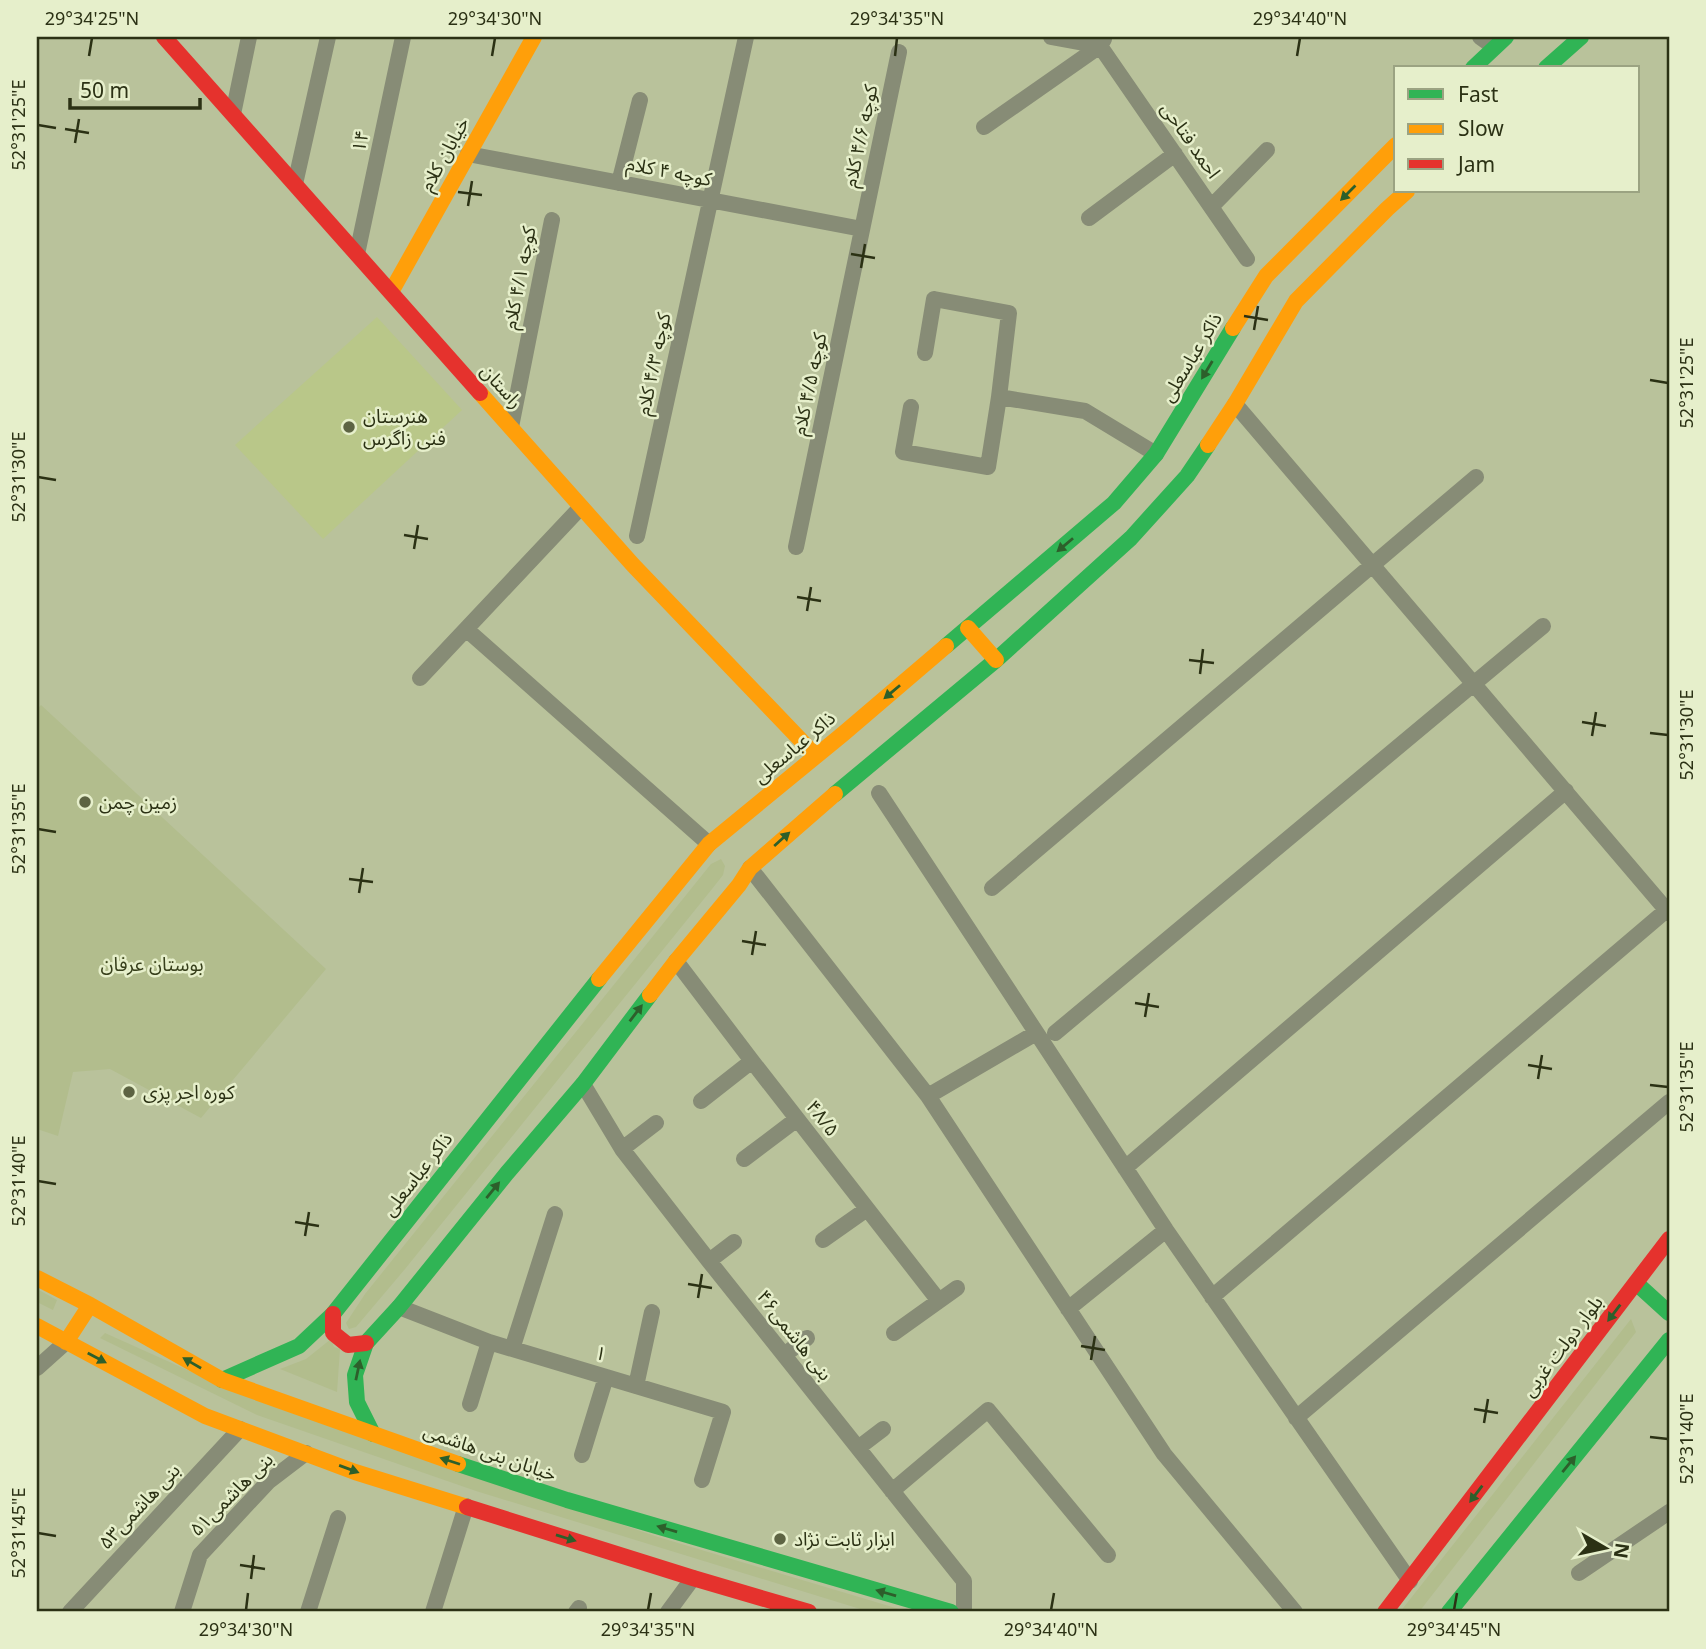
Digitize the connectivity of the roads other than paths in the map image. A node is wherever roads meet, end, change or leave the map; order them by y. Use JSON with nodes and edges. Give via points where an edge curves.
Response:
{"nodes":[{"id":1,"x":164,"y":37,"type":"edge"},
{"id":2,"x":249,"y":37,"type":"edge"},
{"id":3,"x":328,"y":37,"type":"edge"},
{"id":4,"x":403,"y":37,"type":"edge"},
{"id":5,"x":534,"y":37,"type":"edge"},
{"id":6,"x":746,"y":37,"type":"edge"},
{"id":7,"x":1051,"y":37,"type":"edge"},
{"id":8,"x":1480,"y":37,"type":"edge"},
{"id":9,"x":1581,"y":37,"type":"edge"},
{"id":10,"x":1102,"y":41,"type":"edge"},
{"id":11,"x":1500,"y":42,"type":"edge"},
{"id":12,"x":899,"y":52,"type":"dead end"},
{"id":13,"x":1475,"y":66,"type":"edge"},
{"id":14,"x":1548,"y":66,"type":"edge"},
{"id":15,"x":640,"y":100,"type":"dead end"},
{"id":16,"x":233,"y":114,"type":"junction"},
{"id":17,"x":984,"y":127,"type":"dead end"},
{"id":18,"x":1394,"y":147,"type":"edge"},
{"id":19,"x":1267,"y":150,"type":"dead end"},
{"id":20,"x":468,"y":154,"type":"junction"},
{"id":21,"x":1175,"y":154,"type":"junction"},
{"id":22,"x":618,"y":183,"type":"junction"},
{"id":23,"x":295,"y":184,"type":"junction"},
{"id":24,"x":1406,"y":192,"type":"edge"},
{"id":25,"x":710,"y":201,"type":"junction"},
{"id":26,"x":1212,"y":206,"type":"junction"},
{"id":27,"x":1089,"y":218,"type":"dead end"},
{"id":28,"x":552,"y":219,"type":"dead end"},
{"id":29,"x":862,"y":229,"type":"junction"},
{"id":30,"x":357,"y":254,"type":"junction"},
{"id":31,"x":1247,"y":259,"type":"dead end"},
{"id":32,"x":391,"y":292,"type":"junction"},
{"id":33,"x":925,"y":353,"type":"dead end"},
{"id":34,"x":999,"y":397,"type":"junction"},
{"id":35,"x":1235,"y":404,"type":"junction"},
{"id":36,"x":911,"y":407,"type":"dead end"},
{"id":37,"x":511,"y":427,"type":"junction"},
{"id":38,"x":1156,"y":454,"type":"junction"},
{"id":39,"x":1476,"y":477,"type":"dead end"},
{"id":40,"x":582,"y":506,"type":"junction"},
{"id":41,"x":637,"y":536,"type":"dead end"},
{"id":42,"x":796,"y":547,"type":"dead end"},
{"id":43,"x":1372,"y":565,"type":"junction"},
{"id":44,"x":1543,"y":626,"type":"dead end"},
{"id":45,"x":968,"y":628,"type":"junction"},
{"id":46,"x":466,"y":629,"type":"junction"},
{"id":47,"x":996,"y":660,"type":"junction"},
{"id":48,"x":420,"y":678,"type":"dead end"},
{"id":49,"x":1474,"y":684,"type":"junction"},
{"id":50,"x":816,"y":756,"type":"junction"},
{"id":51,"x":1566,"y":791,"type":"junction"},
{"id":52,"x":879,"y":793,"type":"dead end"},
{"id":53,"x":709,"y":844,"type":"junction"},
{"id":54,"x":750,"y":868,"type":"junction"},
{"id":55,"x":992,"y":888,"type":"dead end"},
{"id":56,"x":1669,"y":910,"type":"edge"},
{"id":57,"x":676,"y":961,"type":"junction"},
{"id":58,"x":1036,"y":1033,"type":"junction"},
{"id":59,"x":1055,"y":1033,"type":"dead end"},
{"id":60,"x":752,"y":1061,"type":"junction"},
{"id":61,"x":583,"y":1084,"type":"junction"},
{"id":62,"x":928,"y":1096,"type":"junction"},
{"id":63,"x":701,"y":1101,"type":"dead end"},
{"id":64,"x":1669,"y":1102,"type":"edge"},
{"id":65,"x":797,"y":1119,"type":"junction"},
{"id":66,"x":656,"y":1123,"type":"dead end"},
{"id":67,"x":622,"y":1149,"type":"junction"},
{"id":68,"x":744,"y":1159,"type":"dead end"},
{"id":69,"x":1125,"y":1168,"type":"junction"},
{"id":70,"x":867,"y":1209,"type":"junction"},
{"id":71,"x":555,"y":1214,"type":"dead end"},
{"id":72,"x":1166,"y":1230,"type":"junction"},
{"id":73,"x":1669,"y":1238,"type":"edge"},
{"id":74,"x":823,"y":1240,"type":"dead end"},
{"id":75,"x":734,"y":1242,"type":"dead end"},
{"id":76,"x":709,"y":1261,"type":"junction"},
{"id":77,"x":37,"y":1278,"type":"edge"},
{"id":78,"x":1636,"y":1283,"type":"junction"},
{"id":79,"x":957,"y":1288,"type":"dead end"},
{"id":80,"x":1212,"y":1297,"type":"junction"},
{"id":81,"x":939,"y":1301,"type":"junction"},
{"id":82,"x":90,"y":1306,"type":"junction"},
{"id":83,"x":399,"y":1307,"type":"junction"},
{"id":84,"x":1068,"y":1309,"type":"junction"},
{"id":85,"x":652,"y":1312,"type":"dead end"},
{"id":86,"x":1669,"y":1313,"type":"edge"},
{"id":87,"x":333,"y":1314,"type":"junction"},
{"id":88,"x":37,"y":1326,"type":"edge"},
{"id":89,"x":894,"y":1333,"type":"dead end"},
{"id":90,"x":807,"y":1338,"type":"dead end"},
{"id":91,"x":1669,"y":1340,"type":"edge"},
{"id":92,"x":66,"y":1342,"type":"junction"},
{"id":93,"x":489,"y":1342,"type":"junction"},
{"id":94,"x":366,"y":1343,"type":"junction"},
{"id":95,"x":512,"y":1349,"type":"junction"},
{"id":96,"x":784,"y":1355,"type":"junction"},
{"id":97,"x":37,"y":1368,"type":"edge"},
{"id":98,"x":606,"y":1377,"type":"junction"},
{"id":99,"x":222,"y":1380,"type":"junction"},
{"id":100,"x":636,"y":1386,"type":"junction"},
{"id":101,"x":470,"y":1405,"type":"dead end"},
{"id":102,"x":1296,"y":1418,"type":"junction"},
{"id":103,"x":240,"y":1429,"type":"junction"},
{"id":104,"x":883,"y":1429,"type":"dead end"},
{"id":105,"x":373,"y":1434,"type":"junction"},
{"id":106,"x":858,"y":1448,"type":"junction"},
{"id":107,"x":306,"y":1453,"type":"junction"},
{"id":108,"x":582,"y":1455,"type":"dead end"},
{"id":109,"x":702,"y":1480,"type":"dead end"},
{"id":110,"x":892,"y":1491,"type":"junction"},
{"id":111,"x":466,"y":1506,"type":"junction"},
{"id":112,"x":1669,"y":1512,"type":"edge"},
{"id":113,"x":338,"y":1518,"type":"dead end"},
{"id":114,"x":1108,"y":1555,"type":"dead end"},
{"id":115,"x":1579,"y":1573,"type":"dead end"},
{"id":116,"x":693,"y":1578,"type":"junction"},
{"id":117,"x":1410,"y":1581,"type":"junction"},
{"id":118,"x":770,"y":1607,"type":"edge"},
{"id":119,"x":70,"y":1612,"type":"edge"},
{"id":120,"x":182,"y":1612,"type":"edge"},
{"id":121,"x":308,"y":1612,"type":"edge"},
{"id":122,"x":433,"y":1612,"type":"edge"},
{"id":123,"x":668,"y":1612,"type":"edge"},
{"id":124,"x":809,"y":1612,"type":"edge"},
{"id":125,"x":951,"y":1612,"type":"edge"},
{"id":126,"x":964,"y":1612,"type":"edge"},
{"id":127,"x":1295,"y":1612,"type":"edge"},
{"id":128,"x":1384,"y":1612,"type":"edge"},
{"id":129,"x":1449,"y":1612,"type":"edge"}],
"edges":[{"from":1,"to":16,"type":"street","name":"راستان"},
{"from":2,"to":16,"type":"street"},
{"from":3,"to":23,"type":"street"},
{"from":4,"to":30,"type":"street","name":"۱۴"},
{"from":5,"to":20,"type":"street","name":"خیابان کلام"},
{"from":6,"to":25,"type":"street","name":"کوچه ۴/۳ کلام"},
{"from":7,"to":10,"type":"street"},
{"from":8,"to":11,"type":"street"},
{"from":9,"to":14,"type":"street"},
{"from":10,"to":17,"type":"street"},
{"from":10,"to":21,"type":"street","name":"احمد فتاحی"},
{"from":11,"to":13,"type":"street"},
{"from":12,"to":29,"type":"street","name":"کوچه ۴/۶ کلام"},
{"from":15,"to":22,"type":"street"},
{"from":16,"to":23,"type":"street","name":"راستان"},
{"from":18,"to":38,"type":"street","name":"ذاکر عباسعلی","one_way":true,"via":[[1266,276]]},
{"from":19,"to":26,"type":"street"},
{"from":20,"to":22,"type":"street","name":"کوچه ۴ کلام"},
{"from":20,"to":32,"type":"street","name":"خیابان کلام"},
{"from":21,"to":26,"type":"street","name":"احمد فتاحی"},
{"from":21,"to":27,"type":"street"},
{"from":22,"to":25,"type":"street","name":"کوچه ۴ کلام"},
{"from":23,"to":30,"type":"street","name":"راستان"},
{"from":24,"to":35,"type":"street","via":[[1296,301]]},
{"from":25,"to":29,"type":"street","name":"کوچه ۴ کلام"},
{"from":25,"to":41,"type":"street","name":"کوچه ۴/۳ کلام"},
{"from":26,"to":31,"type":"street","name":"احمد فتاحی"},
{"from":28,"to":37,"type":"street","name":"کوچه ۴/۱ کلام"},
{"from":29,"to":42,"type":"street","name":"کوچه ۴/۵ کلام"},
{"from":30,"to":32,"type":"street","name":"راستان"},
{"from":32,"to":37,"type":"street","name":"راستان"},
{"from":33,"to":34,"type":"street","via":[[934,299],[1009,313]]},
{"from":34,"to":36,"type":"street","via":[[988,467],[903,452]]},
{"from":34,"to":38,"type":"street","via":[[1085,411]]},
{"from":35,"to":43,"type":"street"},
{"from":35,"to":47,"type":"street","via":[[1187,476],[1131,538]]},
{"from":37,"to":40,"type":"street","name":"راستان"},
{"from":38,"to":45,"type":"street","name":"ذاکر عباسعلی","one_way":true,"via":[[1115,503]]},
{"from":39,"to":43,"type":"street"},
{"from":40,"to":46,"type":"street"},
{"from":40,"to":50,"type":"street","name":"راستان"},
{"from":43,"to":49,"type":"street"},
{"from":43,"to":55,"type":"street"},
{"from":44,"to":49,"type":"street"},
{"from":45,"to":47,"type":"street"},
{"from":45,"to":50,"type":"street","name":"ذاکر عباسعلی","one_way":true},
{"from":46,"to":48,"type":"street"},
{"from":46,"to":53,"type":"street"},
{"from":54,"to":47,"type":"street","one_way":true},
{"from":49,"to":51,"type":"street"},
{"from":49,"to":59,"type":"street"},
{"from":50,"to":53,"type":"street","name":"ذاکر عباسعلی"},
{"from":51,"to":56,"type":"street"},
{"from":51,"to":69,"type":"street"},
{"from":52,"to":58,"type":"street"},
{"from":53,"to":87,"type":"street","name":"ذاکر عباسعلی"},
{"from":54,"to":57,"type":"street"},
{"from":54,"to":62,"type":"street"},
{"from":56,"to":80,"type":"street"},
{"from":57,"to":60,"type":"street","name":"۴۸/۵"},
{"from":61,"to":57,"type":"street","one_way":true},
{"from":58,"to":62,"type":"street"},
{"from":58,"to":69,"type":"street"},
{"from":60,"to":63,"type":"street"},
{"from":60,"to":65,"type":"street","name":"۴۸/۵"},
{"from":61,"to":67,"type":"street","name":"بنی هاشمی۴۶"},
{"from":83,"to":61,"type":"street","one_way":true},
{"from":62,"to":84,"type":"street"},
{"from":64,"to":102,"type":"street"},
{"from":65,"to":68,"type":"street"},
{"from":65,"to":70,"type":"street","name":"۴۸/۵"},
{"from":66,"to":67,"type":"street"},
{"from":67,"to":76,"type":"street","name":"بنی هاشمی۴۶"},
{"from":69,"to":72,"type":"street"},
{"from":70,"to":74,"type":"street"},
{"from":70,"to":81,"type":"street","name":"۴۸/۵"},
{"from":71,"to":95,"type":"street"},
{"from":72,"to":80,"type":"street"},
{"from":72,"to":84,"type":"street"},
{"from":73,"to":78,"type":"street","name":"بلوار دولت غربی"},
{"from":75,"to":76,"type":"street"},
{"from":76,"to":96,"type":"street","name":"بنی هاشمی۴۶"},
{"from":77,"to":82,"type":"street","name":"خیابان بنی هاشمی"},
{"from":78,"to":86,"type":"street"},
{"from":78,"to":117,"type":"street","name":"بلوار دولت غربی","one_way":true},
{"from":79,"to":81,"type":"street"},
{"from":80,"to":102,"type":"street"},
{"from":81,"to":89,"type":"street"},
{"from":82,"to":92,"type":"street"},
{"from":99,"to":82,"type":"street","name":"خیابان بنی هاشمی","one_way":true},
{"from":83,"to":93,"type":"street","name":"۱"},
{"from":83,"to":94,"type":"street"},
{"from":84,"to":127,"type":"street","via":[[1164,1454]]},
{"from":85,"to":100,"type":"street"},
{"from":87,"to":94,"type":"street","via":[[333,1333],[348,1345]]},
{"from":87,"to":99,"type":"street","name":"ذاکر عباسعلی","via":[[299,1346]]},
{"from":88,"to":92,"type":"street"},
{"from":90,"to":96,"type":"street"},
{"from":129,"to":91,"type":"street","one_way":true},
{"from":92,"to":97,"type":"street"},
{"from":92,"to":103,"type":"street","one_way":true,"via":[[205,1416]]},
{"from":93,"to":95,"type":"street","name":"۱"},
{"from":93,"to":101,"type":"street"},
{"from":105,"to":94,"type":"street","one_way":true,"via":[[357,1402],[355,1375]]},
{"from":95,"to":98,"type":"street","name":"۱"},
{"from":96,"to":106,"type":"street","name":"بنی هاشمی۴۶"},
{"from":98,"to":100,"type":"street","name":"۱"},
{"from":98,"to":108,"type":"street"},
{"from":99,"to":105,"type":"street","name":"خیابان بنی هاشمی"},
{"from":100,"to":109,"type":"street","name":"۱","via":[[723,1412]]},
{"from":102,"to":117,"type":"street"},
{"from":103,"to":107,"type":"street"},
{"from":103,"to":119,"type":"street","name":"بنی هاشمی۵۳"},
{"from":104,"to":106,"type":"street"},
{"from":125,"to":105,"type":"street","name":"خیابان بنی هاشمی","one_way":true,"via":[[567,1500]]},
{"from":106,"to":110,"type":"street","name":"بنی هاشمی۴۶"},
{"from":107,"to":111,"type":"street","one_way":true},
{"from":107,"to":120,"type":"street","name":"بنی هاشمی۵۱","via":[[268,1482],[200,1555]]},
{"from":110,"to":114,"type":"street","via":[[988,1410]]},
{"from":110,"to":126,"type":"street","name":"بنی هاشمی۴۶","via":[[964,1581]]},
{"from":111,"to":116,"type":"street","one_way":true},
{"from":111,"to":122,"type":"street"},
{"from":112,"to":115,"type":"street"},
{"from":113,"to":121,"type":"street"},
{"from":116,"to":118,"type":"street"},
{"from":116,"to":123,"type":"street"},
{"from":117,"to":128,"type":"street","name":"بلوار دولت غربی"},
{"from":118,"to":124,"type":"street"}]}
